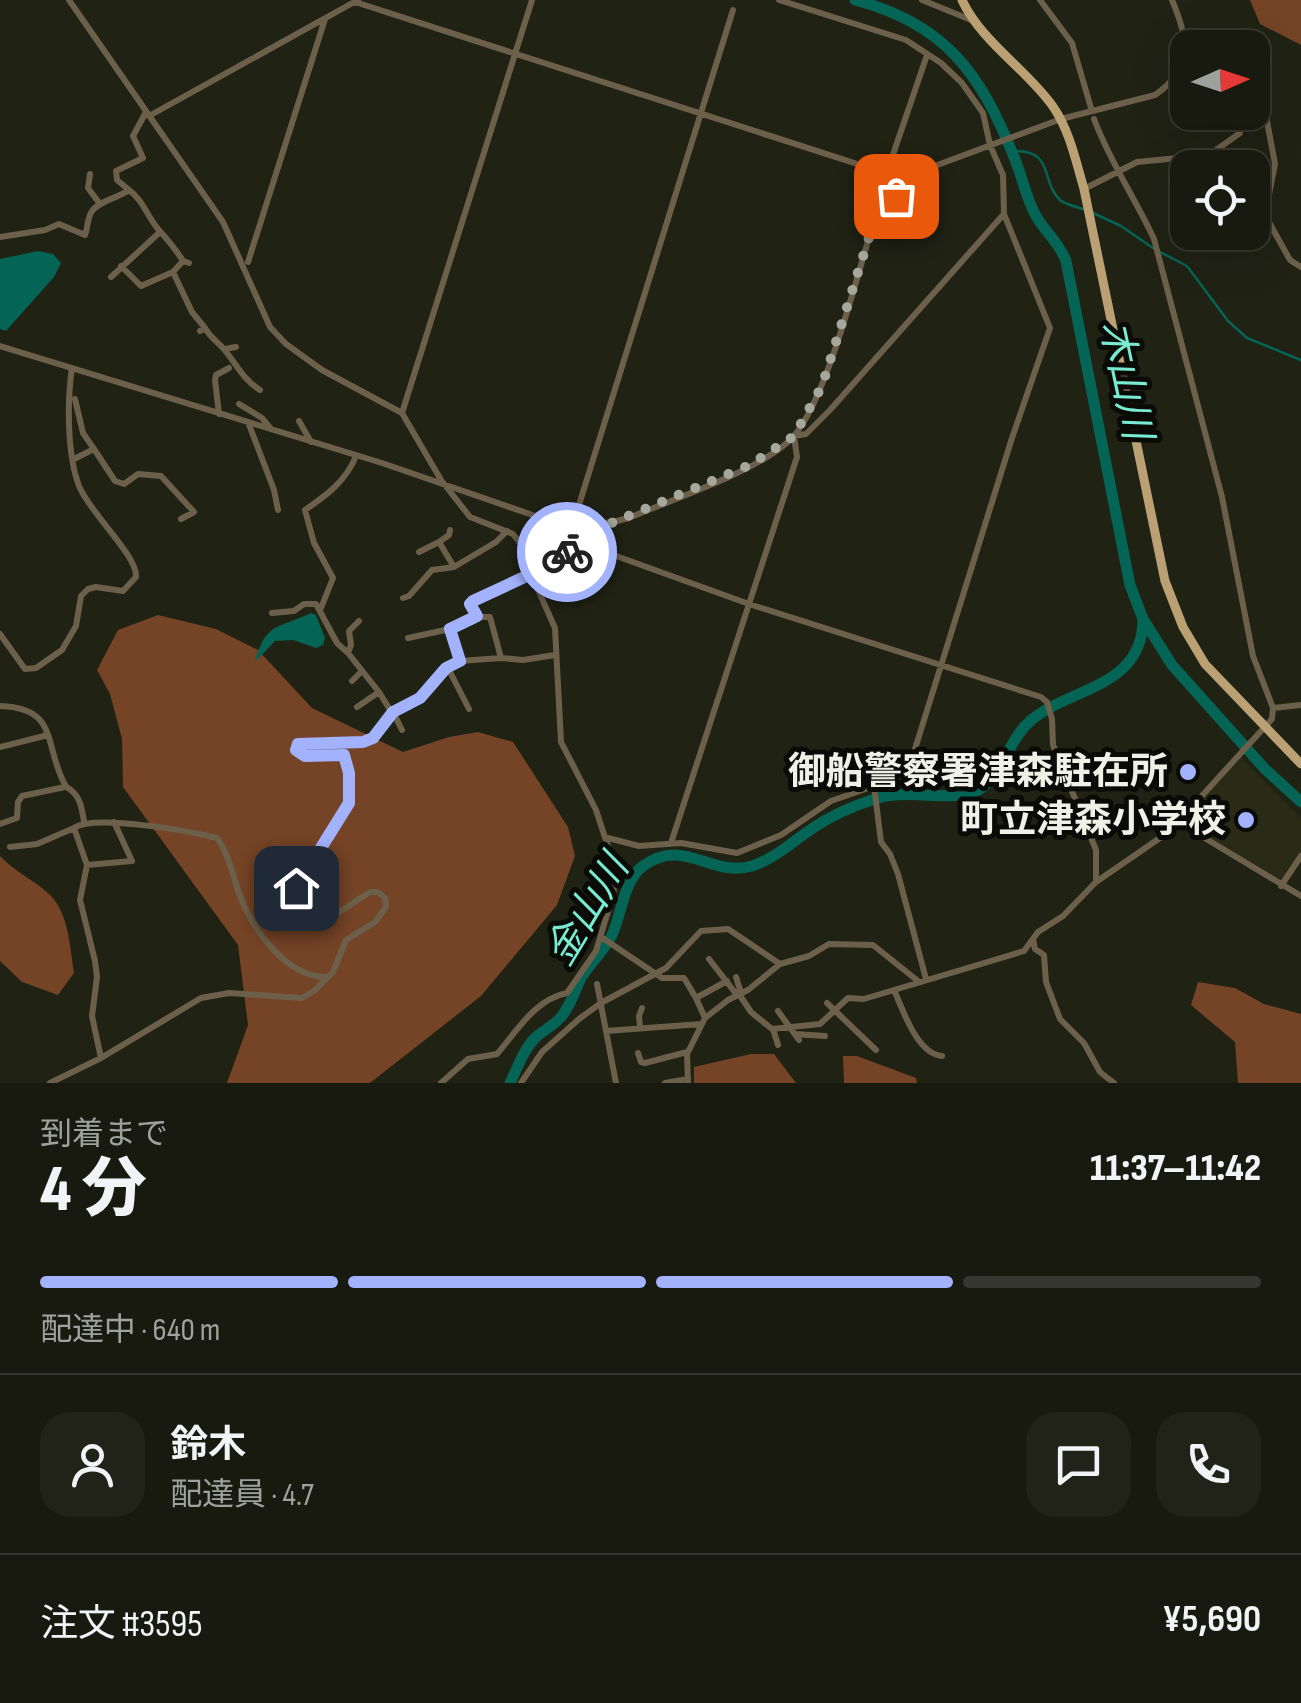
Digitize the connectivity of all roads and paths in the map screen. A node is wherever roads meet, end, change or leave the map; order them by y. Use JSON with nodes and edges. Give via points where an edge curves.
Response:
{"nodes":[{"id":1,"x":532,"y":0,"type":"edge"},
{"id":2,"x":779,"y":0,"type":"edge"},
{"id":3,"x":922,"y":0,"type":"edge"},
{"id":4,"x":962,"y":0,"type":"edge"},
{"id":5,"x":1040,"y":0,"type":"edge"},
{"id":6,"x":1172,"y":0,"type":"edge"},
{"id":7,"x":74,"y":1,"type":"edge"},
{"id":8,"x":356,"y":1,"type":"edge"},
{"id":9,"x":733,"y":10,"type":"dead end"},
{"id":10,"x":325,"y":18,"type":"junction"},
{"id":11,"x":977,"y":22,"type":"junction"},
{"id":12,"x":515,"y":55,"type":"junction"},
{"id":13,"x":926,"y":58,"type":"dead end"},
{"id":14,"x":1091,"y":108,"type":"dead end"},
{"id":15,"x":148,"y":114,"type":"junction"},
{"id":16,"x":699,"y":114,"type":"junction"},
{"id":17,"x":1094,"y":119,"type":"dead end"},
{"id":18,"x":1061,"y":120,"type":"junction"},
{"id":19,"x":1240,"y":130,"type":"edge"},
{"id":20,"x":1269,"y":130,"type":"edge"},
{"id":21,"x":992,"y":143,"type":"junction"},
{"id":22,"x":90,"y":174,"type":"dead end"},
{"id":23,"x":1117,"y":174,"type":"junction"},
{"id":24,"x":886,"y":175,"type":"junction"},
{"id":25,"x":911,"y":181,"type":"junction"},
{"id":26,"x":1084,"y":189,"type":"junction"},
{"id":27,"x":128,"y":190,"type":"junction"},
{"id":28,"x":100,"y":204,"type":"junction"},
{"id":29,"x":1004,"y":214,"type":"junction"},
{"id":30,"x":160,"y":232,"type":"junction"},
{"id":31,"x":0,"y":237,"type":"edge"},
{"id":32,"x":248,"y":262,"type":"dead end"},
{"id":33,"x":121,"y":266,"type":"junction"},
{"id":34,"x":1301,"y":267,"type":"edge"},
{"id":35,"x":173,"y":272,"type":"junction"},
{"id":36,"x":110,"y":277,"type":"dead end"},
{"id":37,"x":0,"y":346,"type":"edge"},
{"id":38,"x":236,"y":347,"type":"dead end"},
{"id":39,"x":225,"y":349,"type":"junction"},
{"id":40,"x":72,"y":368,"type":"junction"},
{"id":41,"x":229,"y":368,"type":"dead end"},
{"id":42,"x":260,"y":390,"type":"dead end"},
{"id":43,"x":75,"y":399,"type":"dead end"},
{"id":44,"x":240,"y":404,"type":"dead end"},
{"id":45,"x":402,"y":413,"type":"junction"},
{"id":46,"x":220,"y":414,"type":"junction"},
{"id":47,"x":248,"y":422,"type":"junction"},
{"id":48,"x":298,"y":422,"type":"dead end"},
{"id":49,"x":271,"y":429,"type":"junction"},
{"id":50,"x":794,"y":436,"type":"junction"},
{"id":51,"x":311,"y":442,"type":"junction"},
{"id":52,"x":94,"y":450,"type":"junction"},
{"id":53,"x":356,"y":456,"type":"junction"},
{"id":54,"x":74,"y":459,"type":"junction"},
{"id":55,"x":450,"y":488,"type":"junction"},
{"id":56,"x":278,"y":510,"type":"dead end"},
{"id":57,"x":181,"y":520,"type":"dead end"},
{"id":58,"x":609,"y":524,"type":"junction"},
{"id":59,"x":572,"y":526,"type":"junction"},
{"id":60,"x":450,"y":530,"type":"dead end"},
{"id":61,"x":507,"y":530,"type":"junction"},
{"id":62,"x":439,"y":542,"type":"junction"},
{"id":63,"x":582,"y":544,"type":"junction"},
{"id":64,"x":419,"y":552,"type":"dead end"},
{"id":65,"x":564,"y":553,"type":"junction"},
{"id":66,"x":454,"y":567,"type":"junction"},
{"id":67,"x":531,"y":574,"type":"junction"},
{"id":68,"x":403,"y":598,"type":"dead end"},
{"id":69,"x":748,"y":604,"type":"junction"},
{"id":70,"x":320,"y":608,"type":"junction"},
{"id":71,"x":272,"y":613,"type":"dead end"},
{"id":72,"x":477,"y":616,"type":"junction"},
{"id":73,"x":359,"y":621,"type":"dead end"},
{"id":74,"x":450,"y":629,"type":"junction"},
{"id":75,"x":0,"y":634,"type":"edge"},
{"id":76,"x":408,"y":638,"type":"dead end"},
{"id":77,"x":348,"y":653,"type":"junction"},
{"id":78,"x":555,"y":655,"type":"junction"},
{"id":79,"x":500,"y":658,"type":"junction"},
{"id":80,"x":460,"y":661,"type":"junction"},
{"id":81,"x":942,"y":663,"type":"junction"},
{"id":82,"x":448,"y":668,"type":"junction"},
{"id":83,"x":362,"y":671,"type":"junction"},
{"id":84,"x":352,"y":680,"type":"dead end"},
{"id":85,"x":379,"y":692,"type":"junction"},
{"id":86,"x":0,"y":706,"type":"edge"},
{"id":87,"x":357,"y":706,"type":"dead end"},
{"id":88,"x":1301,"y":706,"type":"edge"},
{"id":89,"x":1273,"y":708,"type":"junction"},
{"id":90,"x":470,"y":709,"type":"dead end"},
{"id":91,"x":392,"y":713,"type":"junction"},
{"id":92,"x":1262,"y":729,"type":"junction"},
{"id":93,"x":402,"y":730,"type":"dead end"},
{"id":94,"x":48,"y":735,"type":"junction"},
{"id":95,"x":0,"y":746,"type":"edge"},
{"id":96,"x":1301,"y":764,"type":"edge"},
{"id":97,"x":66,"y":787,"type":"junction"},
{"id":98,"x":874,"y":788,"type":"junction"},
{"id":99,"x":1186,"y":820,"type":"junction"},
{"id":100,"x":84,"y":821,"type":"junction"},
{"id":101,"x":114,"y":822,"type":"junction"},
{"id":102,"x":0,"y":824,"type":"edge"},
{"id":103,"x":74,"y":828,"type":"junction"},
{"id":104,"x":608,"y":838,"type":"junction"},
{"id":105,"x":672,"y":843,"type":"junction"},
{"id":106,"x":10,"y":846,"type":"dead end"},
{"id":107,"x":1301,"y":856,"type":"edge"},
{"id":108,"x":86,"y":865,"type":"junction"},
{"id":109,"x":1096,"y":882,"type":"junction"},
{"id":110,"x":1281,"y":886,"type":"junction"},
{"id":111,"x":1301,"y":896,"type":"edge"},
{"id":112,"x":601,"y":937,"type":"junction"},
{"id":113,"x":1033,"y":938,"type":"junction"},
{"id":114,"x":709,"y":959,"type":"dead end"},
{"id":115,"x":780,"y":964,"type":"junction"},
{"id":116,"x":655,"y":972,"type":"junction"},
{"id":117,"x":736,"y":977,"type":"dead end"},
{"id":118,"x":327,"y":978,"type":"junction"},
{"id":119,"x":727,"y":981,"type":"junction"},
{"id":120,"x":923,"y":981,"type":"junction"},
{"id":121,"x":597,"y":984,"type":"dead end"},
{"id":122,"x":894,"y":990,"type":"junction"},
{"id":123,"x":739,"y":994,"type":"junction"},
{"id":124,"x":696,"y":998,"type":"junction"},
{"id":125,"x":826,"y":1002,"type":"dead end"},
{"id":126,"x":601,"y":1003,"type":"junction"},
{"id":127,"x":642,"y":1008,"type":"dead end"},
{"id":128,"x":836,"y":1010,"type":"junction"},
{"id":129,"x":778,"y":1011,"type":"dead end"},
{"id":130,"x":703,"y":1021,"type":"junction"},
{"id":131,"x":787,"y":1026,"type":"junction"},
{"id":132,"x":640,"y":1028,"type":"junction"},
{"id":133,"x":774,"y":1029,"type":"junction"},
{"id":134,"x":606,"y":1031,"type":"junction"},
{"id":135,"x":825,"y":1036,"type":"dead end"},
{"id":136,"x":778,"y":1045,"type":"dead end"},
{"id":137,"x":876,"y":1050,"type":"dead end"},
{"id":138,"x":638,"y":1052,"type":"dead end"},
{"id":139,"x":688,"y":1052,"type":"junction"},
{"id":140,"x":942,"y":1056,"type":"dead end"},
{"id":141,"x":101,"y":1058,"type":"junction"},
{"id":142,"x":688,"y":1081,"type":"edge"},
{"id":143,"x":50,"y":1083,"type":"edge"},
{"id":144,"x":441,"y":1083,"type":"edge"},
{"id":145,"x":521,"y":1083,"type":"edge"},
{"id":146,"x":616,"y":1083,"type":"edge"},
{"id":147,"x":665,"y":1083,"type":"edge"},
{"id":148,"x":1114,"y":1083,"type":"edge"}],
"edges":[{"from":1,"to":12,"type":"street"},
{"from":2,"to":21,"type":"street","via":[[892,34],[928,53],[976,101]]},
{"from":3,"to":11,"type":"street"},
{"from":4,"to":11,"type":"main road"},
{"from":5,"to":14,"type":"street","via":[[1072,43]]},
{"from":6,"to":18,"type":"street","via":[[1186,48],[1167,86]]},
{"from":7,"to":15,"type":"street"},
{"from":8,"to":10,"type":"street"},
{"from":8,"to":12,"type":"street"},
{"from":9,"to":16,"type":"street"},
{"from":10,"to":15,"type":"street"},
{"from":10,"to":32,"type":"street"},
{"from":11,"to":18,"type":"main road"},
{"from":12,"to":16,"type":"street"},
{"from":12,"to":45,"type":"street"},
{"from":13,"to":24,"type":"street"},
{"from":15,"to":27,"type":"street","via":[[132,136],[146,158],[116,171]]},
{"from":15,"to":45,"type":"street","via":[[223,222],[270,326],[322,370]]},
{"from":16,"to":24,"type":"street"},
{"from":16,"to":59,"type":"street"},
{"from":17,"to":23,"type":"street"},
{"from":18,"to":21,"type":"street"},
{"from":18,"to":26,"type":"main road"},
{"from":19,"to":23,"type":"street","via":[[1210,156],[1137,162]]},
{"from":20,"to":34,"type":"street","via":[[1275,164],[1264,215]]},
{"from":21,"to":25,"type":"street"},
{"from":21,"to":29,"type":"street","via":[[1004,175]]},
{"from":22,"to":28,"type":"street","via":[[88,188]]},
{"from":23,"to":26,"type":"street"},
{"from":23,"to":89,"type":"street","via":[[1154,239],[1222,497],[1253,656]]},
{"from":24,"to":25,"type":"street"},
{"from":25,"to":50,"type":"street","via":[[872,228],[822,386]]},
{"from":26,"to":92,"type":"main road","via":[[1166,582],[1204,664]]},
{"from":27,"to":28,"type":"street"},
{"from":27,"to":30,"type":"street"},
{"from":28,"to":31,"type":"street","via":[[90,212],[85,235],[59,224]]},
{"from":29,"to":50,"type":"street","via":[[830,410],[806,434]]},
{"from":29,"to":81,"type":"street","via":[[1050,328]]},
{"from":30,"to":33,"type":"street"},
{"from":30,"to":35,"type":"street","via":[[186,262]]},
{"from":33,"to":35,"type":"street","via":[[141,286]]},
{"from":33,"to":36,"type":"street"},
{"from":35,"to":39,"type":"street","via":[[203,330]]},
{"from":37,"to":40,"type":"street"},
{"from":38,"to":39,"type":"street"},
{"from":39,"to":42,"type":"street"},
{"from":40,"to":46,"type":"street"},
{"from":40,"to":54,"type":"street"},
{"from":41,"to":46,"type":"street","via":[[216,376]]},
{"from":43,"to":52,"type":"street"},
{"from":44,"to":49,"type":"street"},
{"from":45,"to":55,"type":"street"},
{"from":46,"to":47,"type":"street"},
{"from":47,"to":49,"type":"street"},
{"from":47,"to":56,"type":"street"},
{"from":48,"to":51,"type":"street"},
{"from":49,"to":51,"type":"street"},
{"from":50,"to":58,"type":"street","via":[[750,465]]},
{"from":50,"to":69,"type":"street","via":[[796,457]]},
{"from":51,"to":53,"type":"street"},
{"from":52,"to":54,"type":"street"},
{"from":52,"to":57,"type":"street","via":[[115,481],[161,476],[194,512]]},
{"from":53,"to":55,"type":"street"},
{"from":53,"to":70,"type":"street","via":[[350,473],[305,510],[333,578]]},
{"from":54,"to":75,"type":"street","via":[[79,485],[100,521],[136,565],[134,582],[123,590],[88,589],[68,642],[36,668],[25,669]]},
{"from":55,"to":59,"type":"street"},
{"from":55,"to":61,"type":"street","via":[[474,520]]},
{"from":58,"to":59,"type":"street"},
{"from":58,"to":63,"type":"street"},
{"from":59,"to":65,"type":"street"},
{"from":60,"to":62,"type":"street"},
{"from":61,"to":66,"type":"street"},
{"from":61,"to":67,"type":"street","via":[[524,548]]},
{"from":62,"to":64,"type":"street"},
{"from":62,"to":66,"type":"street"},
{"from":63,"to":65,"type":"street"},
{"from":63,"to":69,"type":"street"},
{"from":65,"to":67,"type":"street"},
{"from":66,"to":68,"type":"street","via":[[432,570]]},
{"from":67,"to":72,"type":"street","via":[[473,601]]},
{"from":67,"to":78,"type":"street","via":[[555,628]]},
{"from":69,"to":81,"type":"street"},
{"from":69,"to":105,"type":"street"},
{"from":70,"to":71,"type":"street","via":[[310,603]]},
{"from":70,"to":77,"type":"street"},
{"from":72,"to":74,"type":"street"},
{"from":72,"to":79,"type":"street","via":[[490,617]]},
{"from":73,"to":77,"type":"street","via":[[349,631]]},
{"from":74,"to":76,"type":"street"},
{"from":74,"to":80,"type":"street"},
{"from":77,"to":83,"type":"street"},
{"from":78,"to":79,"type":"street"},
{"from":78,"to":104,"type":"street","via":[[561,742]]},
{"from":79,"to":80,"type":"street"},
{"from":80,"to":82,"type":"street"},
{"from":81,"to":98,"type":"street","via":[[906,781]]},
{"from":81,"to":109,"type":"street","via":[[1047,702],[1053,744],[1096,850]]},
{"from":82,"to":90,"type":"street"},
{"from":82,"to":91,"type":"street","via":[[420,698]]},
{"from":83,"to":84,"type":"street"},
{"from":83,"to":85,"type":"street"},
{"from":85,"to":87,"type":"street"},
{"from":85,"to":91,"type":"street"},
{"from":86,"to":94,"type":"street","via":[[30,710]]},
{"from":88,"to":89,"type":"street"},
{"from":89,"to":92,"type":"street"},
{"from":91,"to":93,"type":"street"},
{"from":91,"to":118,"type":"street","via":[[368,740],[298,744],[296,750],[305,756],[344,755],[349,803],[296,888],[296,907],[310,920],[322,919],[370,892],[385,898],[386,908],[342,946]]},
{"from":92,"to":96,"type":"main road"},
{"from":92,"to":99,"type":"street"},
{"from":94,"to":95,"type":"street"},
{"from":94,"to":97,"type":"street"},
{"from":97,"to":100,"type":"street","via":[[77,794]]},
{"from":97,"to":102,"type":"street","via":[[22,796],[17,818]]},
{"from":98,"to":105,"type":"street","via":[[831,801],[781,835],[737,852]]},
{"from":98,"to":120,"type":"street","via":[[881,842],[898,874]]},
{"from":99,"to":109,"type":"street"},
{"from":99,"to":110,"type":"street","via":[[1193,831]]},
{"from":100,"to":101,"type":"street"},
{"from":100,"to":103,"type":"street"},
{"from":101,"to":108,"type":"street","via":[[132,861]]},
{"from":101,"to":118,"type":"street","via":[[217,838],[254,925],[275,951]]},
{"from":103,"to":106,"type":"street","via":[[37,844]]},
{"from":103,"to":108,"type":"street"},
{"from":104,"to":105,"type":"street","via":[[640,846]]},
{"from":104,"to":112,"type":"street","via":[[616,871]]},
{"from":107,"to":110,"type":"street"},
{"from":108,"to":141,"type":"street","via":[[80,900],[95,961],[92,1016]]},
{"from":109,"to":113,"type":"street"},
{"from":110,"to":111,"type":"street"},
{"from":112,"to":116,"type":"street"},
{"from":112,"to":144,"type":"street","via":[[566,993],[552,996],[518,1026],[497,1054],[468,1060]]},
{"from":113,"to":120,"type":"street","via":[[1019,954]]},
{"from":113,"to":148,"type":"street","via":[[1044,955],[1060,1019]]},
{"from":114,"to":119,"type":"street"},
{"from":115,"to":116,"type":"street","via":[[719,928],[695,934]]},
{"from":115,"to":120,"type":"street","via":[[829,944],[872,944]]},
{"from":115,"to":123,"type":"street"},
{"from":116,"to":124,"type":"street","via":[[684,978]]},
{"from":116,"to":126,"type":"street"},
{"from":117,"to":123,"type":"street"},
{"from":118,"to":141,"type":"street","via":[[302,998],[201,998]]},
{"from":119,"to":123,"type":"street"},
{"from":119,"to":124,"type":"street"},
{"from":120,"to":122,"type":"street"},
{"from":121,"to":126,"type":"street"},
{"from":122,"to":128,"type":"street","via":[[848,998]]},
{"from":122,"to":140,"type":"street","via":[[927,1049]]},
{"from":123,"to":130,"type":"street"},
{"from":123,"to":133,"type":"street"},
{"from":124,"to":130,"type":"street"},
{"from":125,"to":128,"type":"street"},
{"from":126,"to":134,"type":"street"},
{"from":126,"to":145,"type":"street","via":[[542,1052]]},
{"from":127,"to":132,"type":"street"},
{"from":128,"to":131,"type":"street","via":[[820,1024]]},
{"from":128,"to":137,"type":"street"},
{"from":129,"to":131,"type":"street"},
{"from":130,"to":132,"type":"street"},
{"from":130,"to":139,"type":"street"},
{"from":131,"to":133,"type":"street"},
{"from":131,"to":135,"type":"street","via":[[796,1037]]},
{"from":132,"to":134,"type":"street"},
{"from":133,"to":136,"type":"street"},
{"from":134,"to":146,"type":"street"},
{"from":138,"to":139,"type":"street","via":[[645,1063]]},
{"from":139,"to":142,"type":"street"},
{"from":141,"to":143,"type":"street"},
{"from":142,"to":147,"type":"street"}]}
